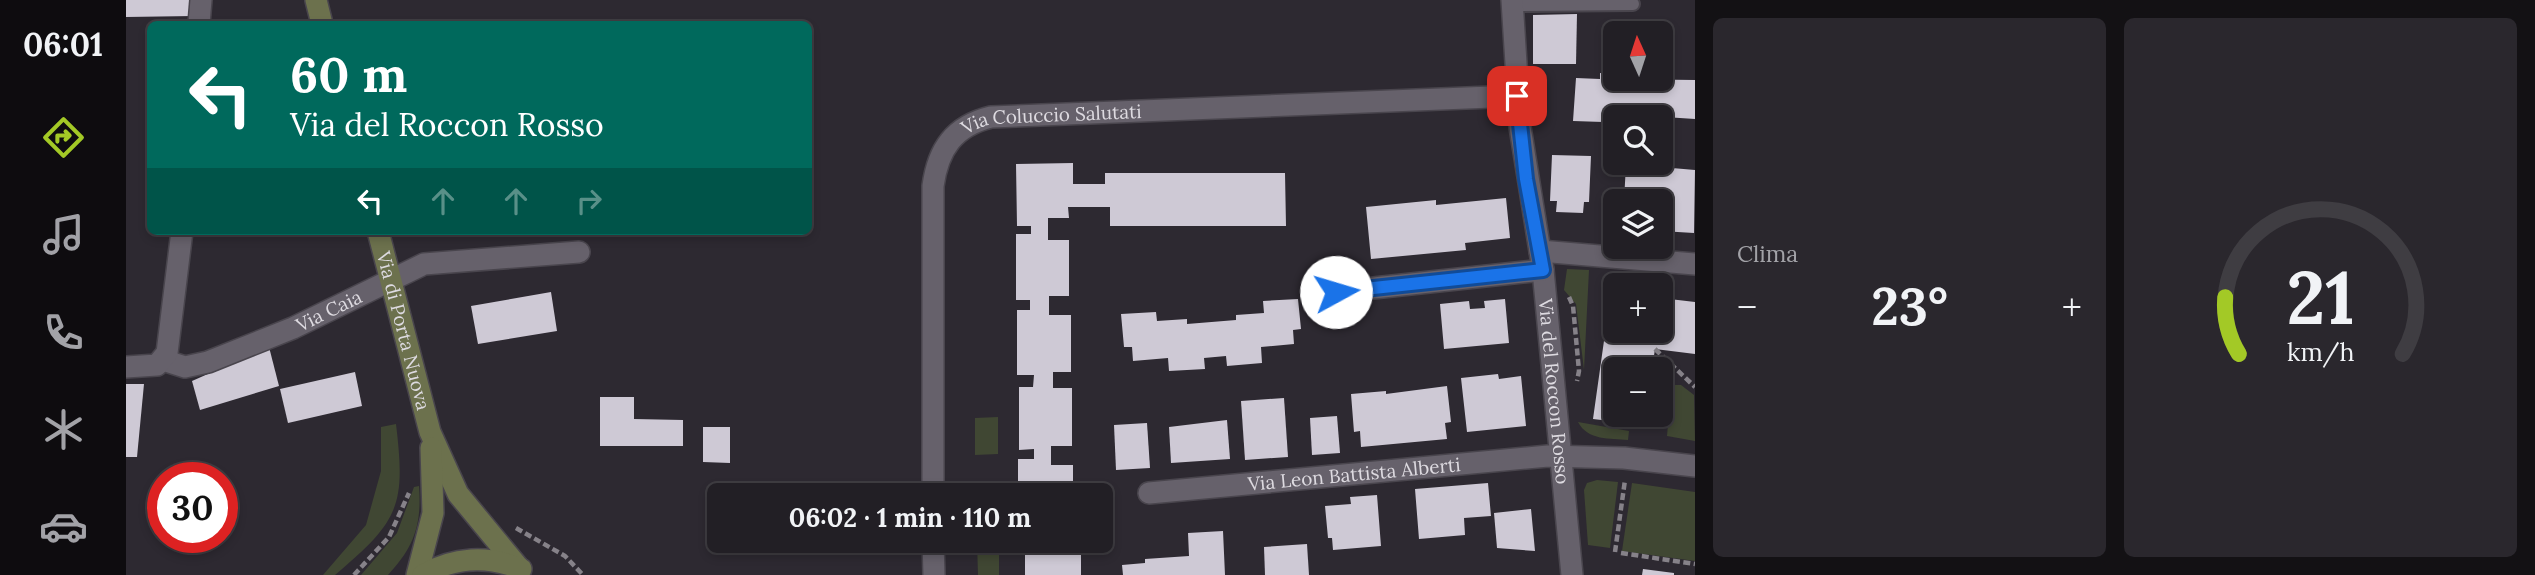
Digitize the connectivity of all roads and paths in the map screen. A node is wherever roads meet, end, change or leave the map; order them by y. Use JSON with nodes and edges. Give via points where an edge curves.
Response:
{"nodes":[{"id":1,"x":201,"y":0,"type":"edge"},
{"id":2,"x":316,"y":0,"type":"edge"},
{"id":3,"x":1512,"y":3,"type":"edge"},
{"id":4,"x":1633,"y":4,"type":"dead end"},
{"id":5,"x":199,"y":21,"type":"edge"},
{"id":6,"x":321,"y":21,"type":"edge"},
{"id":7,"x":1517,"y":96,"type":"junction"},
{"id":8,"x":182,"y":235,"type":"edge"},
{"id":9,"x":379,"y":235,"type":"edge"},
{"id":10,"x":579,"y":252,"type":"dead end"},
{"id":11,"x":1542,"y":260,"type":"junction"},
{"id":12,"x":1695,"y":264,"type":"edge"},
{"id":13,"x":391,"y":278,"type":"junction"},
{"id":14,"x":1562,"y":290,"type":"dead end"},
{"id":15,"x":1336,"y":292,"type":"dead end"},
{"id":16,"x":1655,"y":349,"type":"dead end"},
{"id":17,"x":163,"y":360,"type":"junction"},
{"id":18,"x":126,"y":367,"type":"edge"},
{"id":19,"x":1695,"y":387,"type":"edge"},
{"id":20,"x":1572,"y":388,"type":"dead end"},
{"id":21,"x":430,"y":432,"type":"junction"},
{"id":22,"x":1562,"y":456,"type":"junction"},
{"id":23,"x":1695,"y":466,"type":"edge"},
{"id":24,"x":433,"y":475,"type":"junction"},
{"id":25,"x":1625,"y":478,"type":"dead end"},
{"id":26,"x":933,"y":483,"type":"edge"},
{"id":27,"x":1149,"y":493,"type":"dead end"},
{"id":28,"x":512,"y":525,"type":"dead end"},
{"id":29,"x":933,"y":553,"type":"edge"},
{"id":30,"x":1695,"y":564,"type":"edge"},
{"id":31,"x":525,"y":572,"type":"edge"},
{"id":32,"x":354,"y":575,"type":"edge"},
{"id":33,"x":417,"y":575,"type":"edge"},
{"id":34,"x":423,"y":575,"type":"edge"},
{"id":35,"x":583,"y":575,"type":"edge"},
{"id":36,"x":934,"y":575,"type":"edge"},
{"id":37,"x":1572,"y":575,"type":"edge"}],
"edges":[{"from":1,"to":5,"type":"street"},
{"from":2,"to":6,"type":"street"},
{"from":3,"to":4,"type":"lane"},
{"from":3,"to":7,"type":"street","name":"Via del Roccon Rosso"},
{"from":7,"to":11,"type":"street","name":"Via del Roccon Rosso","via":[[1526,179]]},
{"from":7,"to":26,"type":"street","name":"Via Coluccio Salutati","via":[[991,117],[964,126],[944,148],[933,186]]},
{"from":8,"to":17,"type":"street","via":[[171,331]]},
{"from":9,"to":13,"type":"street","name":"Via di Porta Nuova"},
{"from":10,"to":13,"type":"street","name":"Via Caia","via":[[424,264]]},
{"from":11,"to":12,"type":"street"},
{"from":11,"to":15,"type":"street"},
{"from":11,"to":22,"type":"street","name":"Via del Roccon Rosso"},
{"from":13,"to":17,"type":"street","name":"Via Caia","via":[[293,328],[208,362],[185,367]]},
{"from":13,"to":21,"type":"street","name":"Via di Porta Nuova"},
{"from":14,"to":20,"type":"path","via":[[1573,306],[1579,372]]},
{"from":16,"to":19,"type":"path"},
{"from":17,"to":18,"type":"street","name":"Via Caia","via":[[149,368]]},
{"from":21,"to":24,"type":"street","name":"Via di Porta Nuova"},
{"from":21,"to":31,"type":"street","name":"Via di Porta Nuova","via":[[458,494]]},
{"from":22,"to":23,"type":"street","name":"Via Leon Battista Alberti"},
{"from":22,"to":27,"type":"street","name":"Via Leon Battista Alberti"},
{"from":22,"to":37,"type":"street","name":"Via del Roccon Rosso"},
{"from":24,"to":32,"type":"path","via":[[414,478],[395,528]]},
{"from":24,"to":33,"type":"street","name":"Via di Porta Nuova","via":[[433,513]]},
{"from":25,"to":30,"type":"path","via":[[1618,553]]},
{"from":28,"to":35,"type":"path","via":[[565,556]]},
{"from":29,"to":36,"type":"street"},
{"from":31,"to":34,"type":"street","via":[[489,560],[466,560]]}]}
